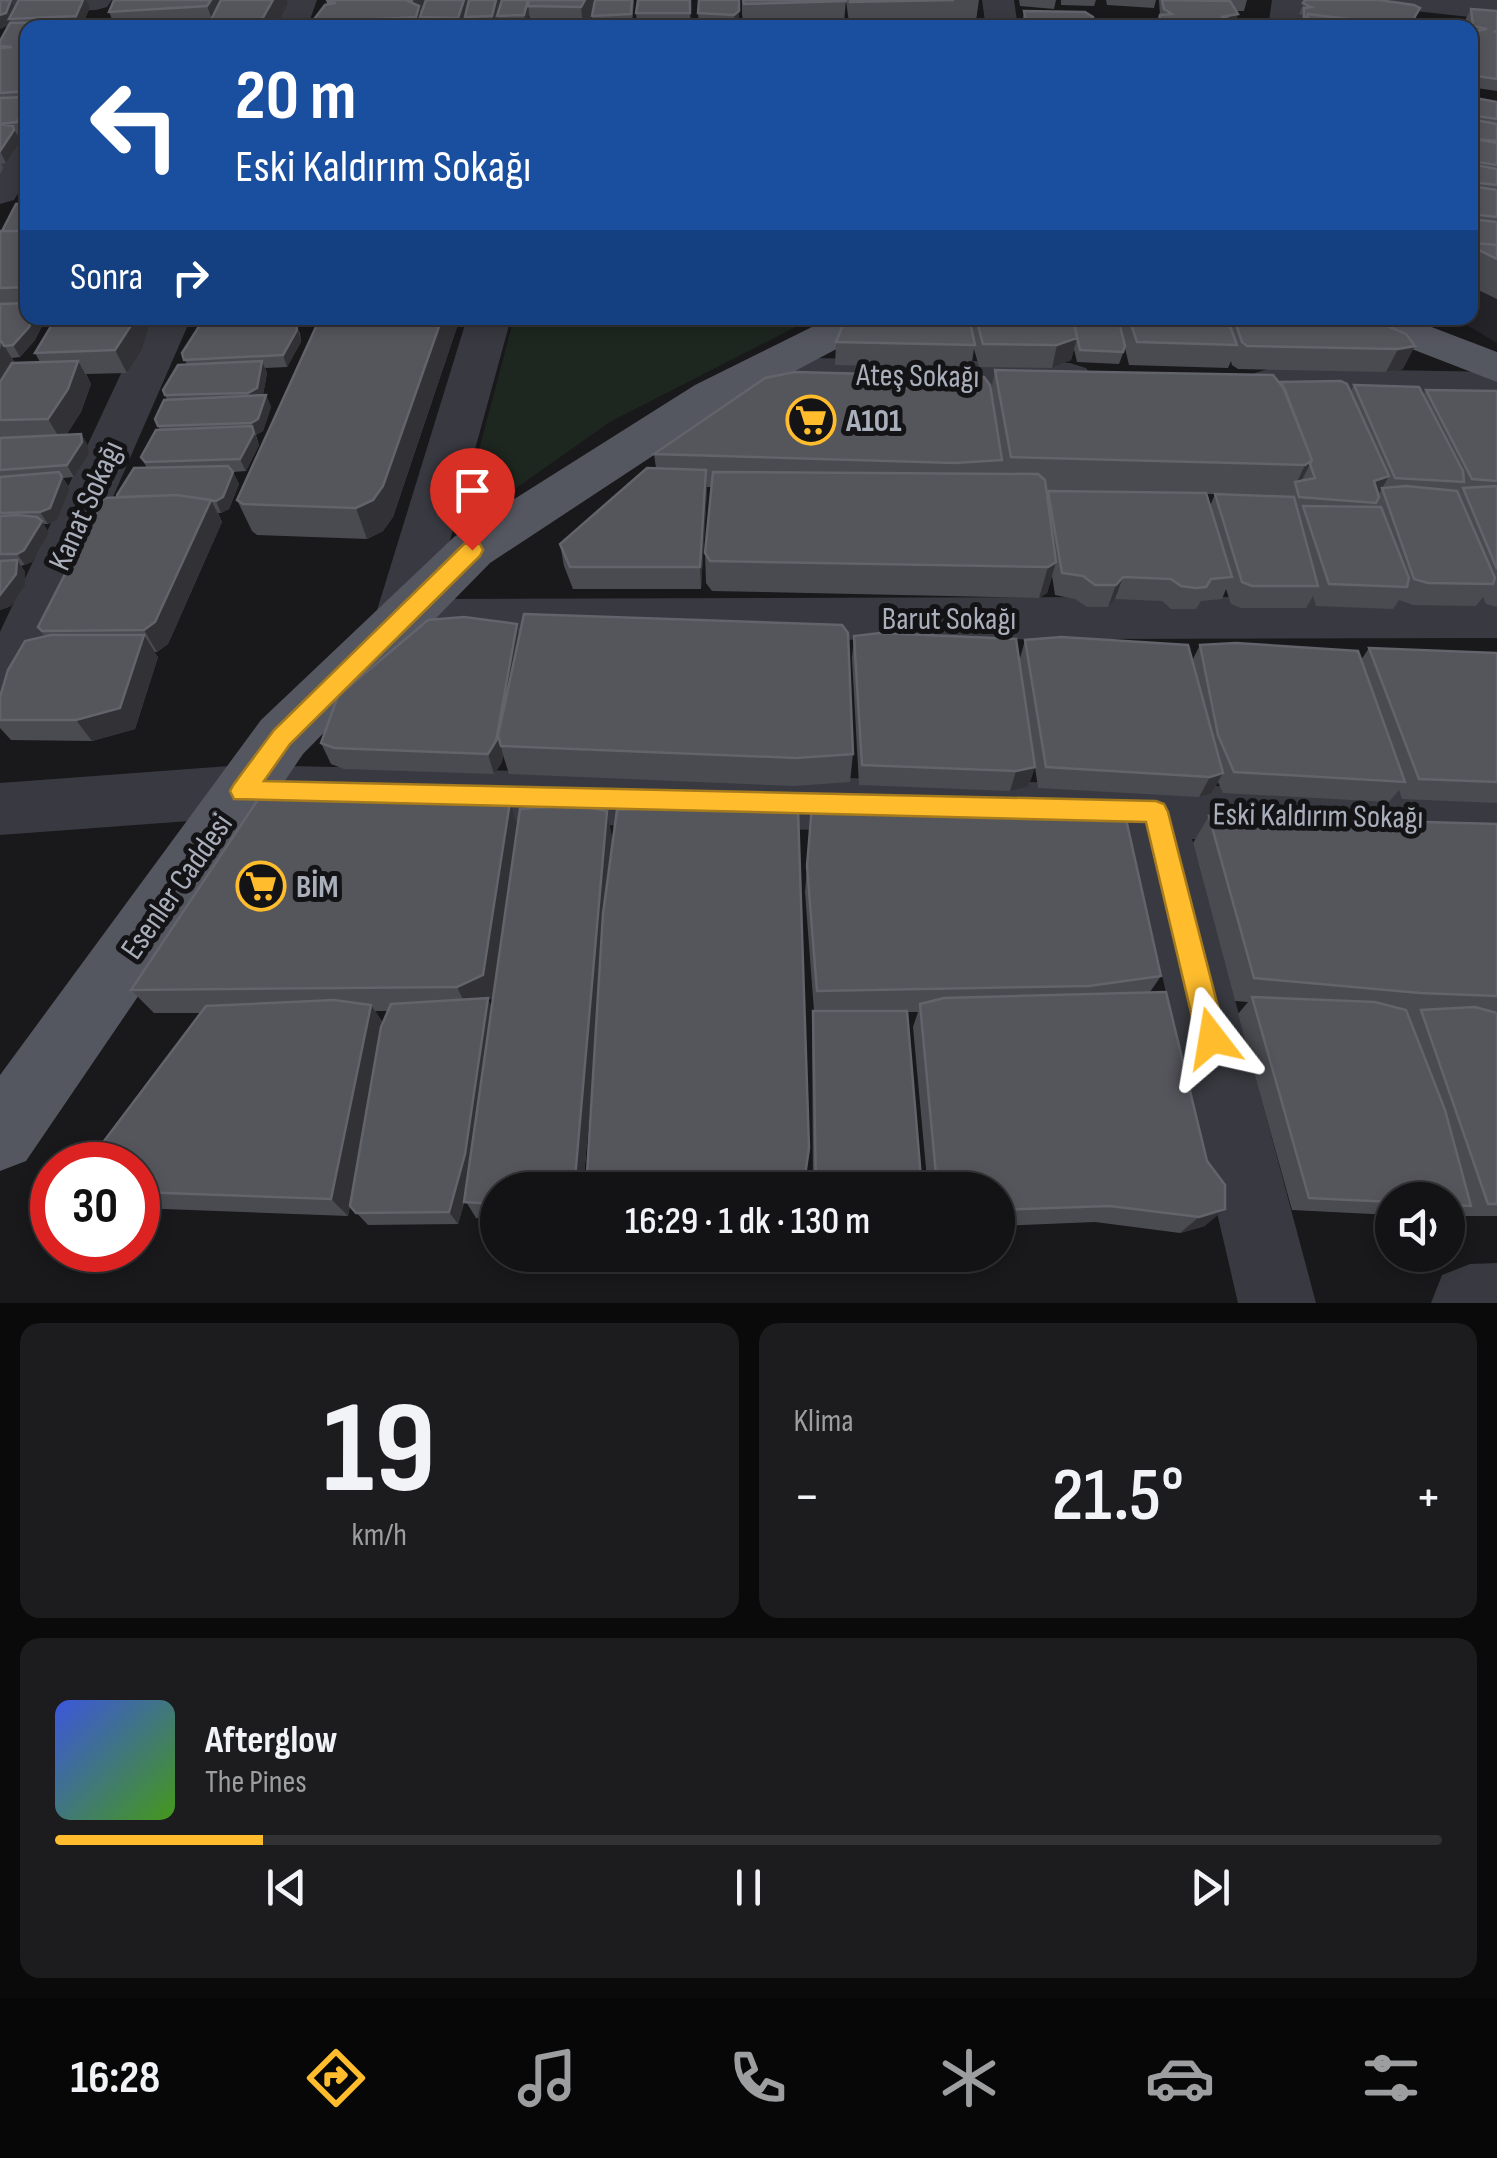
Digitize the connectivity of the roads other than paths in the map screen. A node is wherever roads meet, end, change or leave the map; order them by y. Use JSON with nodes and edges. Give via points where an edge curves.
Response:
{"nodes":[{"id":1,"x":96,"y":0,"type":"edge"},
{"id":2,"x":0,"y":3,"type":"edge"},
{"id":3,"x":1420,"y":7,"type":"edge"},
{"id":4,"x":1497,"y":10,"type":"edge"},
{"id":5,"x":20,"y":157,"type":"edge"},
{"id":6,"x":0,"y":192,"type":"edge"},
{"id":7,"x":167,"y":325,"type":"edge"},
{"id":8,"x":487,"y":325,"type":"edge"},
{"id":9,"x":850,"y":325,"type":"edge"},
{"id":10,"x":1400,"y":325,"type":"edge"},
{"id":11,"x":1497,"y":368,"type":"edge"},
{"id":12,"x":758,"y":372,"type":"junction"},
{"id":13,"x":1118,"y":379,"type":"edge"},
{"id":14,"x":1238,"y":382,"type":"edge"},
{"id":15,"x":1497,"y":388,"type":"edge"},
{"id":16,"x":1497,"y":617,"type":"edge"},
{"id":17,"x":401,"y":620,"type":"junction"},
{"id":18,"x":0,"y":692,"type":"edge"},
{"id":19,"x":243,"y":791,"type":"junction"},
{"id":20,"x":0,"y":809,"type":"edge"},
{"id":21,"x":1156,"y":812,"type":"junction"},
{"id":22,"x":1497,"y":819,"type":"edge"},
{"id":23,"x":0,"y":1134,"type":"edge"},
{"id":24,"x":1497,"y":1302,"type":"edge"},
{"id":25,"x":1277,"y":1303,"type":"edge"},
{"id":26,"x":1470,"y":1303,"type":"edge"}],
"edges":[{"from":1,"to":2,"type":"street"},
{"from":3,"to":4,"type":"street"},
{"from":5,"to":6,"type":"street"},
{"from":7,"to":18,"type":"street","name":"Kanat Sokağı"},
{"from":8,"to":17,"type":"street"},
{"from":9,"to":12,"type":"main road","name":"Esenler Caddesi"},
{"from":10,"to":11,"type":"main road"},
{"from":12,"to":13,"type":"street","name":"Ateş Sokağı"},
{"from":12,"to":17,"type":"main road","name":"Esenler Caddesi","via":[[472,550]]},
{"from":14,"to":15,"type":"street"},
{"from":16,"to":17,"type":"street","name":"Barut Sokağı"},
{"from":17,"to":19,"type":"main road","name":"Esenler Caddesi","via":[[282,737]]},
{"from":19,"to":20,"type":"street","name":"Eski Kaldırım Sokağı"},
{"from":19,"to":21,"type":"street","name":"Eski Kaldırım Sokağı"},
{"from":19,"to":23,"type":"main road","name":"Esenler Caddesi"},
{"from":21,"to":22,"type":"street","name":"Eski Kaldırım Sokağı"},
{"from":21,"to":25,"type":"street"},
{"from":24,"to":26,"type":"street"}]}
